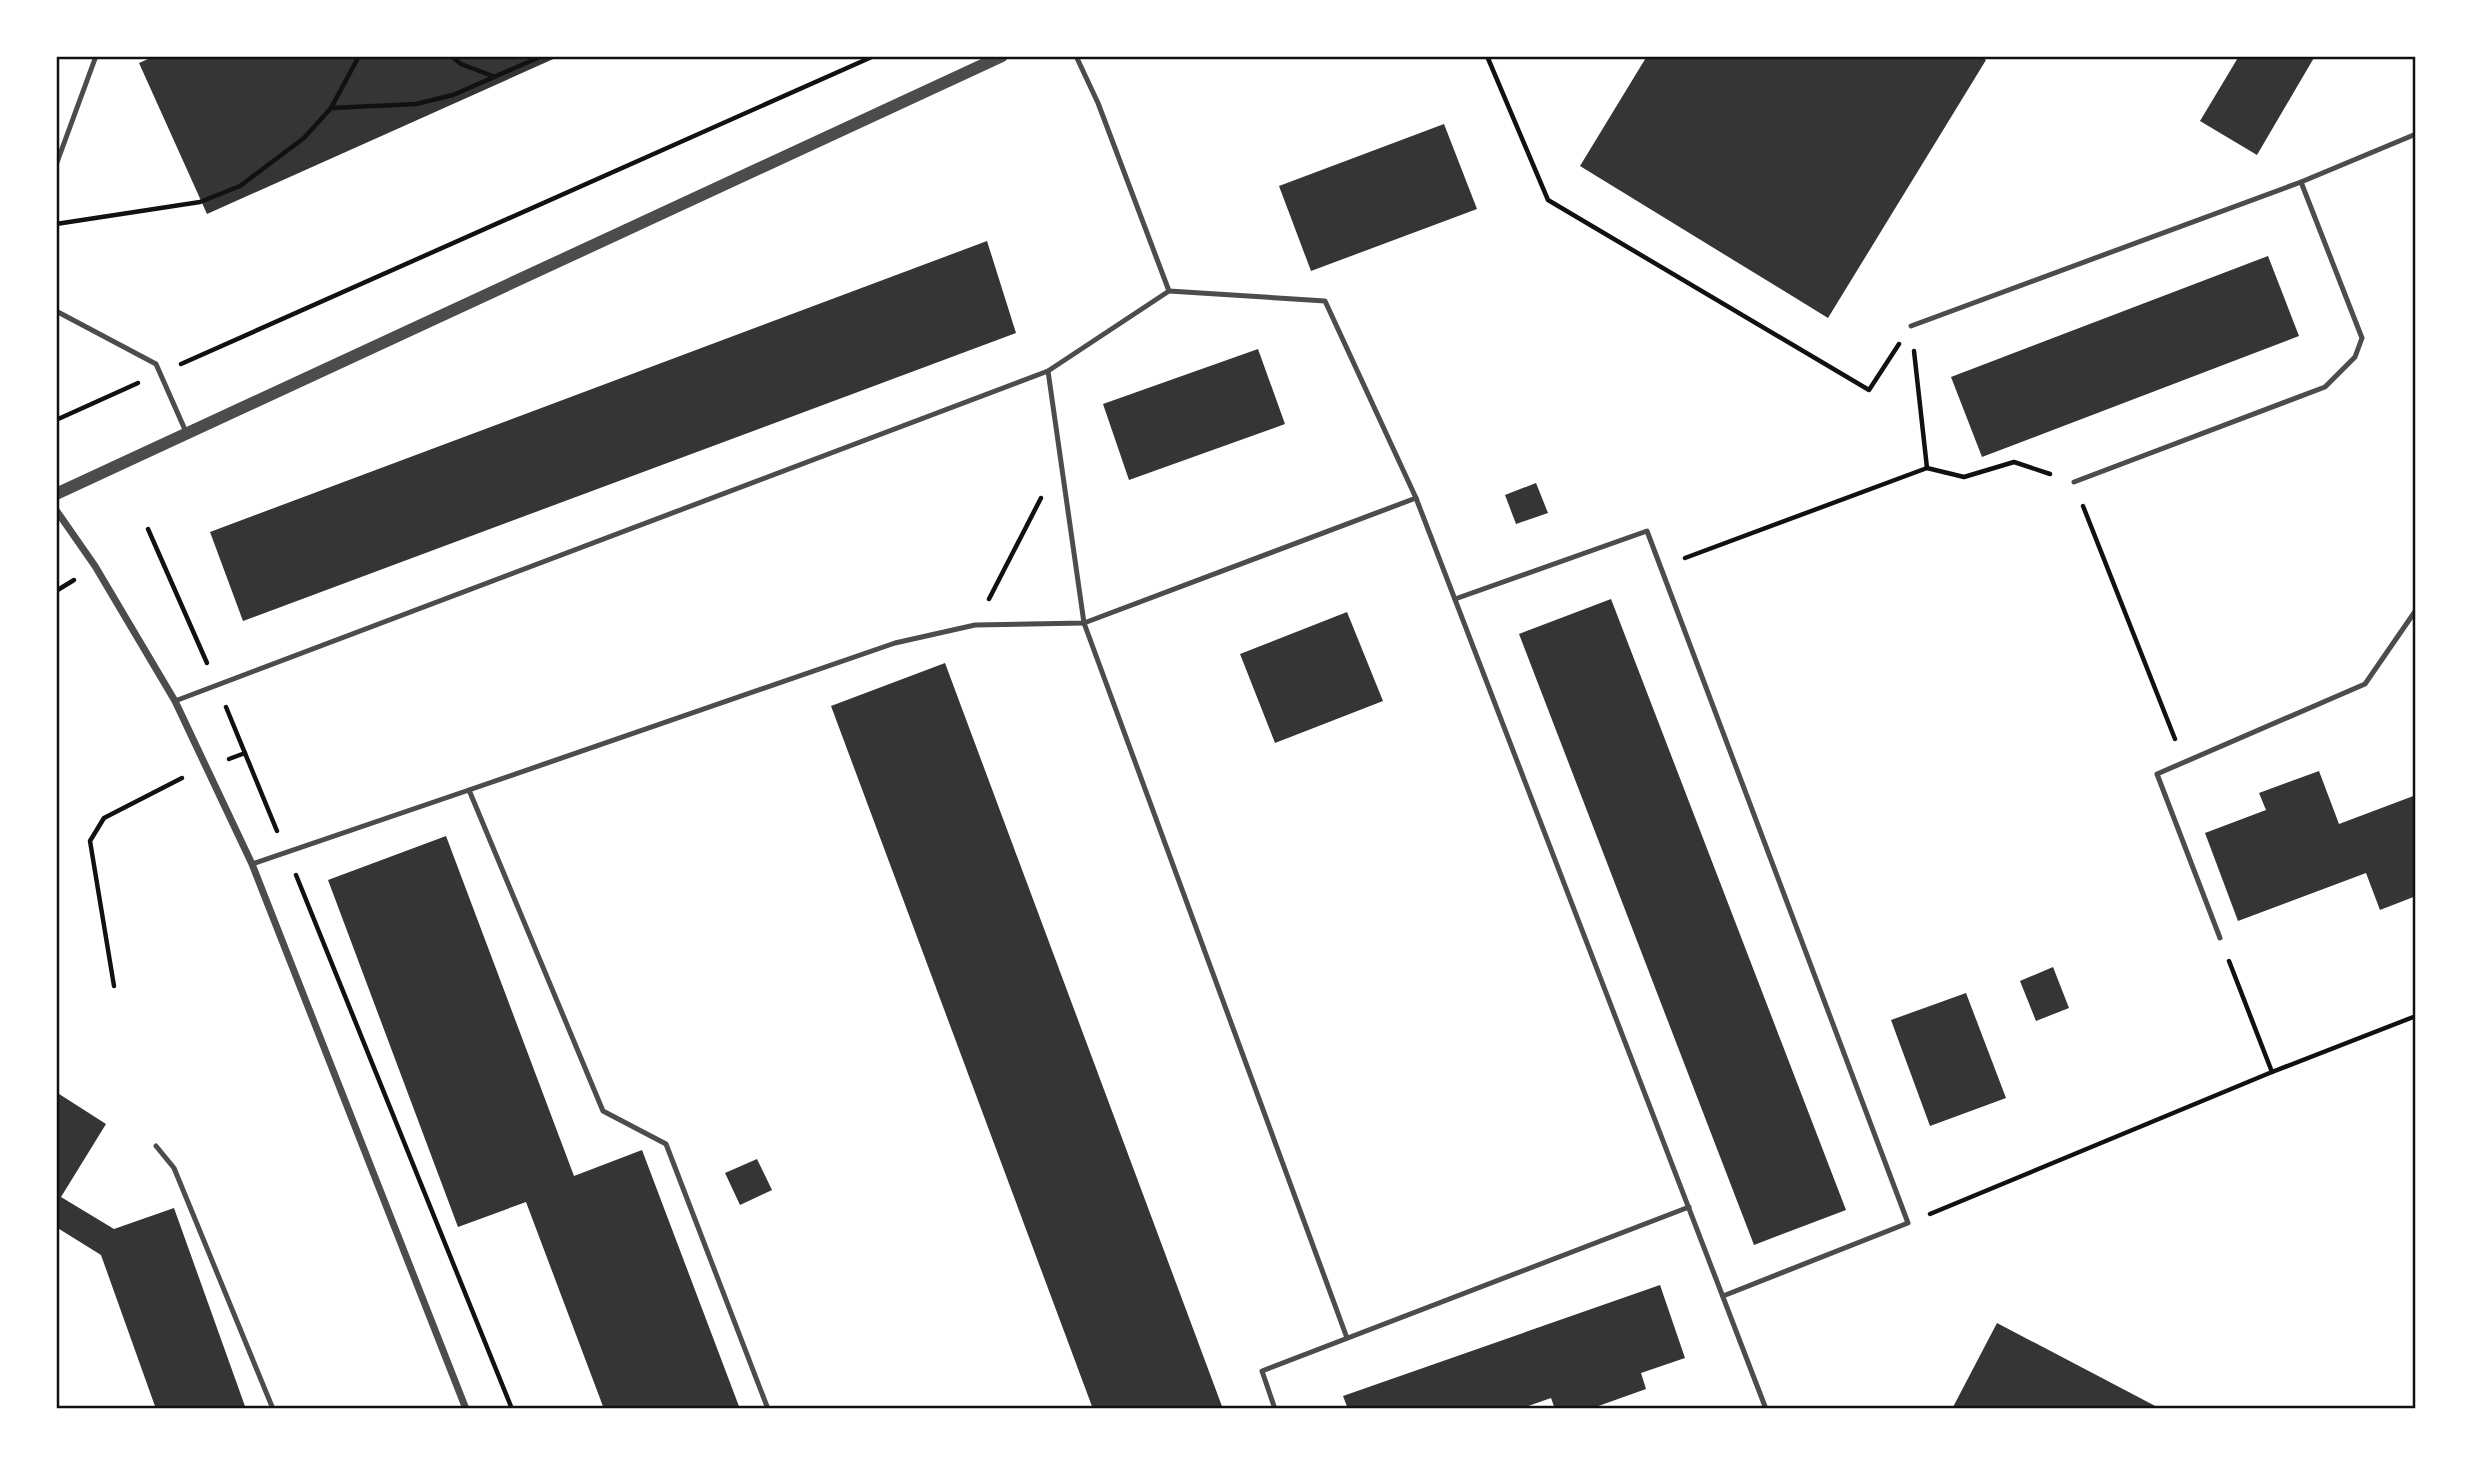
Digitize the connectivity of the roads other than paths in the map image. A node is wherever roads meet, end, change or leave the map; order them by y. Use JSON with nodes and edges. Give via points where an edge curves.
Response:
{"nodes":[{"id":1,"x":96,"y":56,"type":"edge"},
{"id":2,"x":1002,"y":56,"type":"edge"},
{"id":3,"x":1076,"y":56,"type":"edge"},
{"id":4,"x":2416,"y":134,"type":"edge"},
{"id":5,"x":56,"y":165,"type":"edge"},
{"id":6,"x":2301,"y":182,"type":"junction"},
{"id":7,"x":1169,"y":291,"type":"junction"},
{"id":8,"x":56,"y":311,"type":"edge"},
{"id":9,"x":1911,"y":326,"type":"road end"},
{"id":10,"x":1048,"y":371,"type":"junction"},
{"id":11,"x":186,"y":432,"type":"junction"},
{"id":12,"x":2074,"y":482,"type":"road end"},
{"id":13,"x":56,"y":495,"type":"edge"},
{"id":14,"x":1416,"y":498,"type":"junction"},
{"id":15,"x":56,"y":510,"type":"edge"},
{"id":16,"x":1455,"y":599,"type":"junction"},
{"id":17,"x":2416,"y":611,"type":"edge"},
{"id":18,"x":1084,"y":623,"type":"junction"},
{"id":19,"x":175,"y":701,"type":"junction"},
{"id":20,"x":469,"y":790,"type":"junction"},
{"id":21,"x":252,"y":864,"type":"junction"},
{"id":22,"x":2220,"y":937,"type":"road end"},
{"id":23,"x":156,"y":1146,"type":"dead end"},
{"id":24,"x":1689,"y":1207,"type":"junction"},
{"id":25,"x":1723,"y":1296,"type":"junction"},
{"id":26,"x":1347,"y":1338,"type":"junction"},
{"id":27,"x":273,"y":1409,"type":"edge"},
{"id":28,"x":466,"y":1409,"type":"edge"},
{"id":29,"x":768,"y":1409,"type":"edge"},
{"id":30,"x":1275,"y":1409,"type":"edge"},
{"id":31,"x":1766,"y":1409,"type":"edge"}],
"edges":[{"from":1,"to":5,"type":"lane"},
{"from":2,"to":11,"type":"street"},
{"from":3,"to":7,"type":"lane"},
{"from":4,"to":6,"type":"lane"},
{"from":6,"to":9,"type":"lane"},
{"from":6,"to":12,"type":"lane","via":[[2362,338],[2355,356],[2325,387]]},
{"from":7,"to":10,"type":"lane"},
{"from":7,"to":14,"type":"lane","via":[[1325,301]]},
{"from":8,"to":11,"type":"lane","via":[[156,364]]},
{"from":10,"to":18,"type":"lane"},
{"from":10,"to":19,"type":"lane"},
{"from":11,"to":13,"type":"street"},
{"from":14,"to":16,"type":"lane"},
{"from":14,"to":18,"type":"lane"},
{"from":15,"to":19,"type":"street"},
{"from":16,"to":24,"type":"lane"},
{"from":16,"to":25,"type":"lane","via":[[1647,531],[1908,1223]]},
{"from":17,"to":22,"type":"lane","via":[[2365,684],[2157,774]]},
{"from":18,"to":20,"type":"lane","via":[[975,625],[895,643]]},
{"from":18,"to":26,"type":"lane"},
{"from":19,"to":21,"type":"street"},
{"from":20,"to":21,"type":"lane"},
{"from":20,"to":29,"type":"lane","via":[[603,1111],[666,1144]]},
{"from":21,"to":28,"type":"street"},
{"from":23,"to":27,"type":"lane","via":[[174,1168]]},
{"from":24,"to":25,"type":"lane"},
{"from":24,"to":26,"type":"lane"},
{"from":25,"to":31,"type":"lane"},
{"from":26,"to":30,"type":"lane","via":[[1262,1371]]}]}
